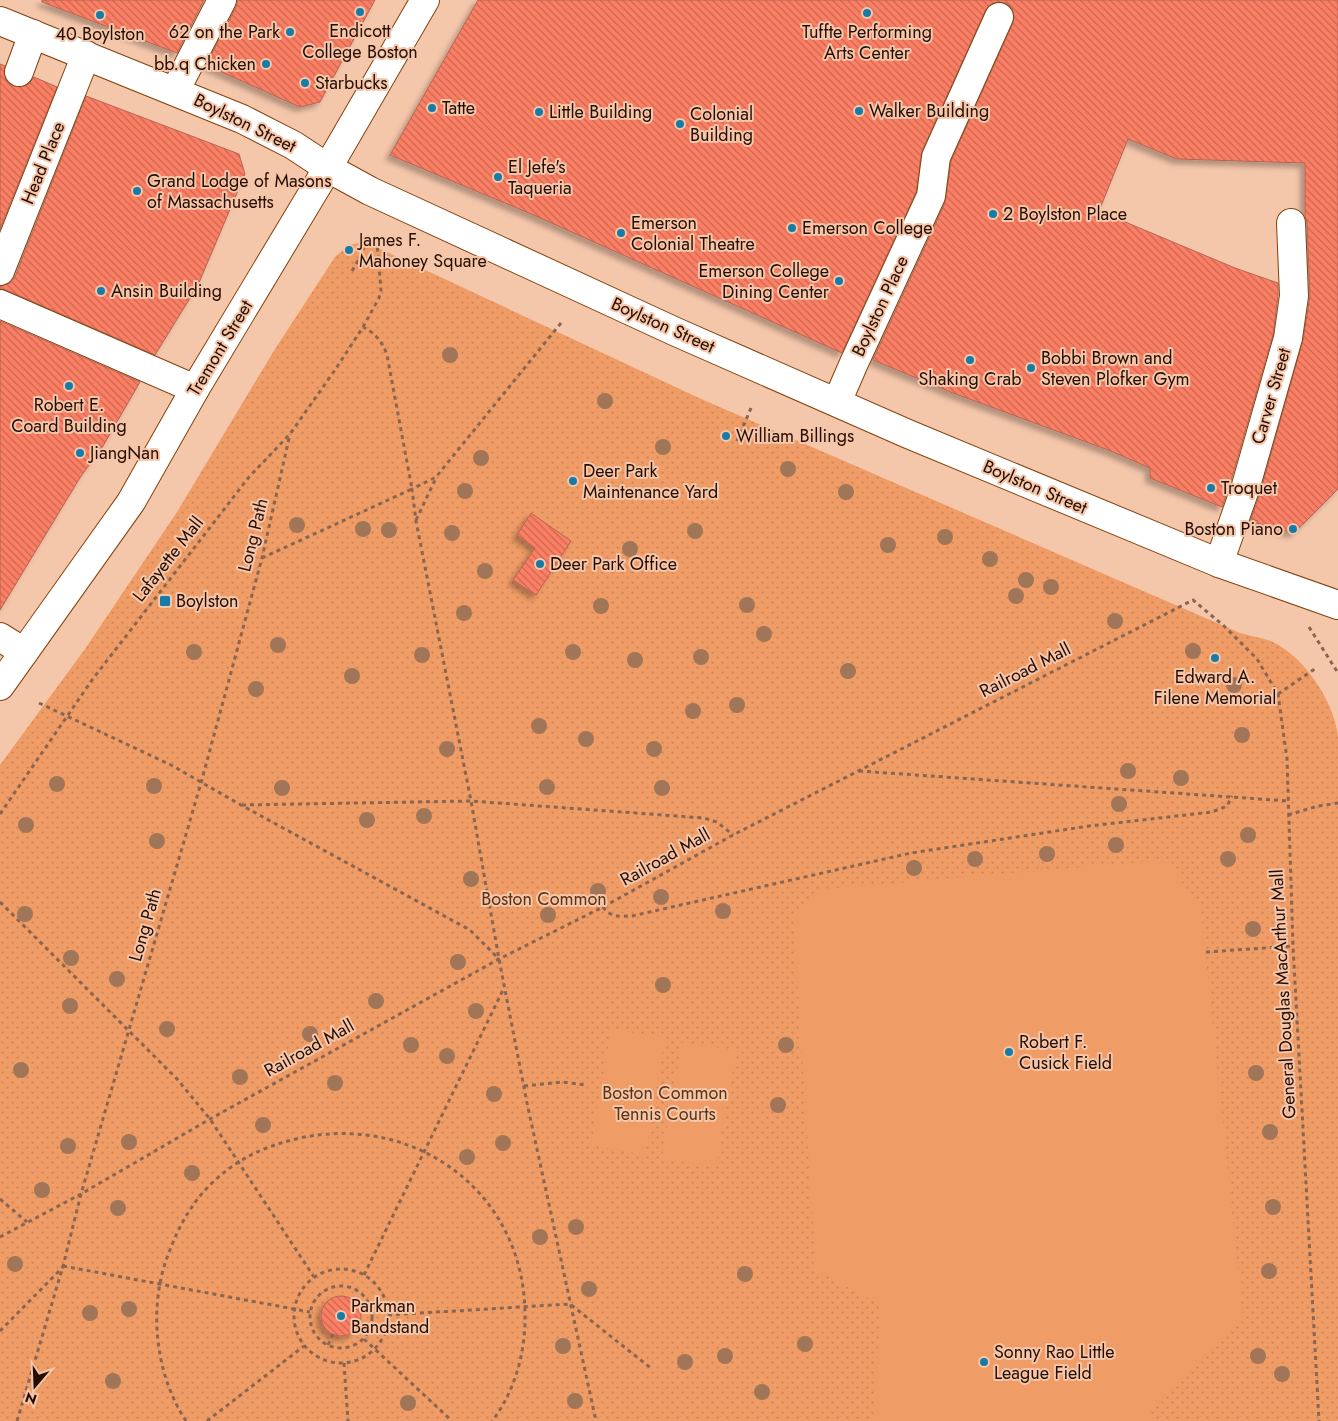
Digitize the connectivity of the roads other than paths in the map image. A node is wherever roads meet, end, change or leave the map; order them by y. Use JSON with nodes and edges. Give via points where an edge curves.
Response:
{"nodes":[{"id":1,"x":222,"y":0,"type":"edge"},
{"id":2,"x":425,"y":0,"type":"edge"},
{"id":3,"x":999,"y":17,"type":"dead end"},
{"id":4,"x":0,"y":21,"type":"edge"},
{"id":5,"x":33,"y":34,"type":"junction"},
{"id":6,"x":86,"y":55,"type":"junction"},
{"id":7,"x":19,"y":72,"type":"dead end"},
{"id":8,"x":176,"y":90,"type":"junction"},
{"id":9,"x":328,"y":168,"type":"junction"},
{"id":10,"x":1291,"y":223,"type":"dead end"},
{"id":11,"x":0,"y":271,"type":"edge"},
{"id":12,"x":0,"y":304,"type":"edge"},
{"id":13,"x":195,"y":390,"type":"junction"},
{"id":14,"x":837,"y":402,"type":"junction"},
{"id":15,"x":1219,"y":563,"type":"junction"},
{"id":16,"x":1338,"y":606,"type":"edge"},
{"id":17,"x":0,"y":637,"type":"edge"},
{"id":18,"x":24,"y":652,"type":"junction"},
{"id":19,"x":0,"y":686,"type":"edge"}],
"edges":[{"from":1,"to":8,"type":"main road"},
{"from":2,"to":9,"type":"main road","name":"Tremont Street"},
{"from":3,"to":14,"type":"main road","name":"Boylston Place","via":[[936,157],[931,196]]},
{"from":4,"to":5,"type":"main road","name":"Boylston Street"},
{"from":5,"to":6,"type":"main road","name":"Boylston Street"},
{"from":5,"to":7,"type":"main road"},
{"from":6,"to":8,"type":"main road","name":"Boylston Street"},
{"from":6,"to":11,"type":"main road","name":"Head Place"},
{"from":8,"to":9,"type":"main road","name":"Boylston Street","via":[[266,130]]},
{"from":9,"to":13,"type":"main road","name":"Tremont Street"},
{"from":9,"to":14,"type":"main road","name":"Boylston Street","via":[[370,191],[676,332]]},
{"from":10,"to":15,"type":"main road","name":"Carver Street","via":[[1294,296],[1288,338]]},
{"from":12,"to":13,"type":"main road"},
{"from":13,"to":18,"type":"main road","name":"Tremont Street","via":[[131,502]]},
{"from":14,"to":15,"type":"main road","name":"Boylston Street"},
{"from":15,"to":16,"type":"main road","name":"Boylston Street"},
{"from":17,"to":18,"type":"main road"},
{"from":18,"to":19,"type":"main road","name":"Tremont Street"}]}
